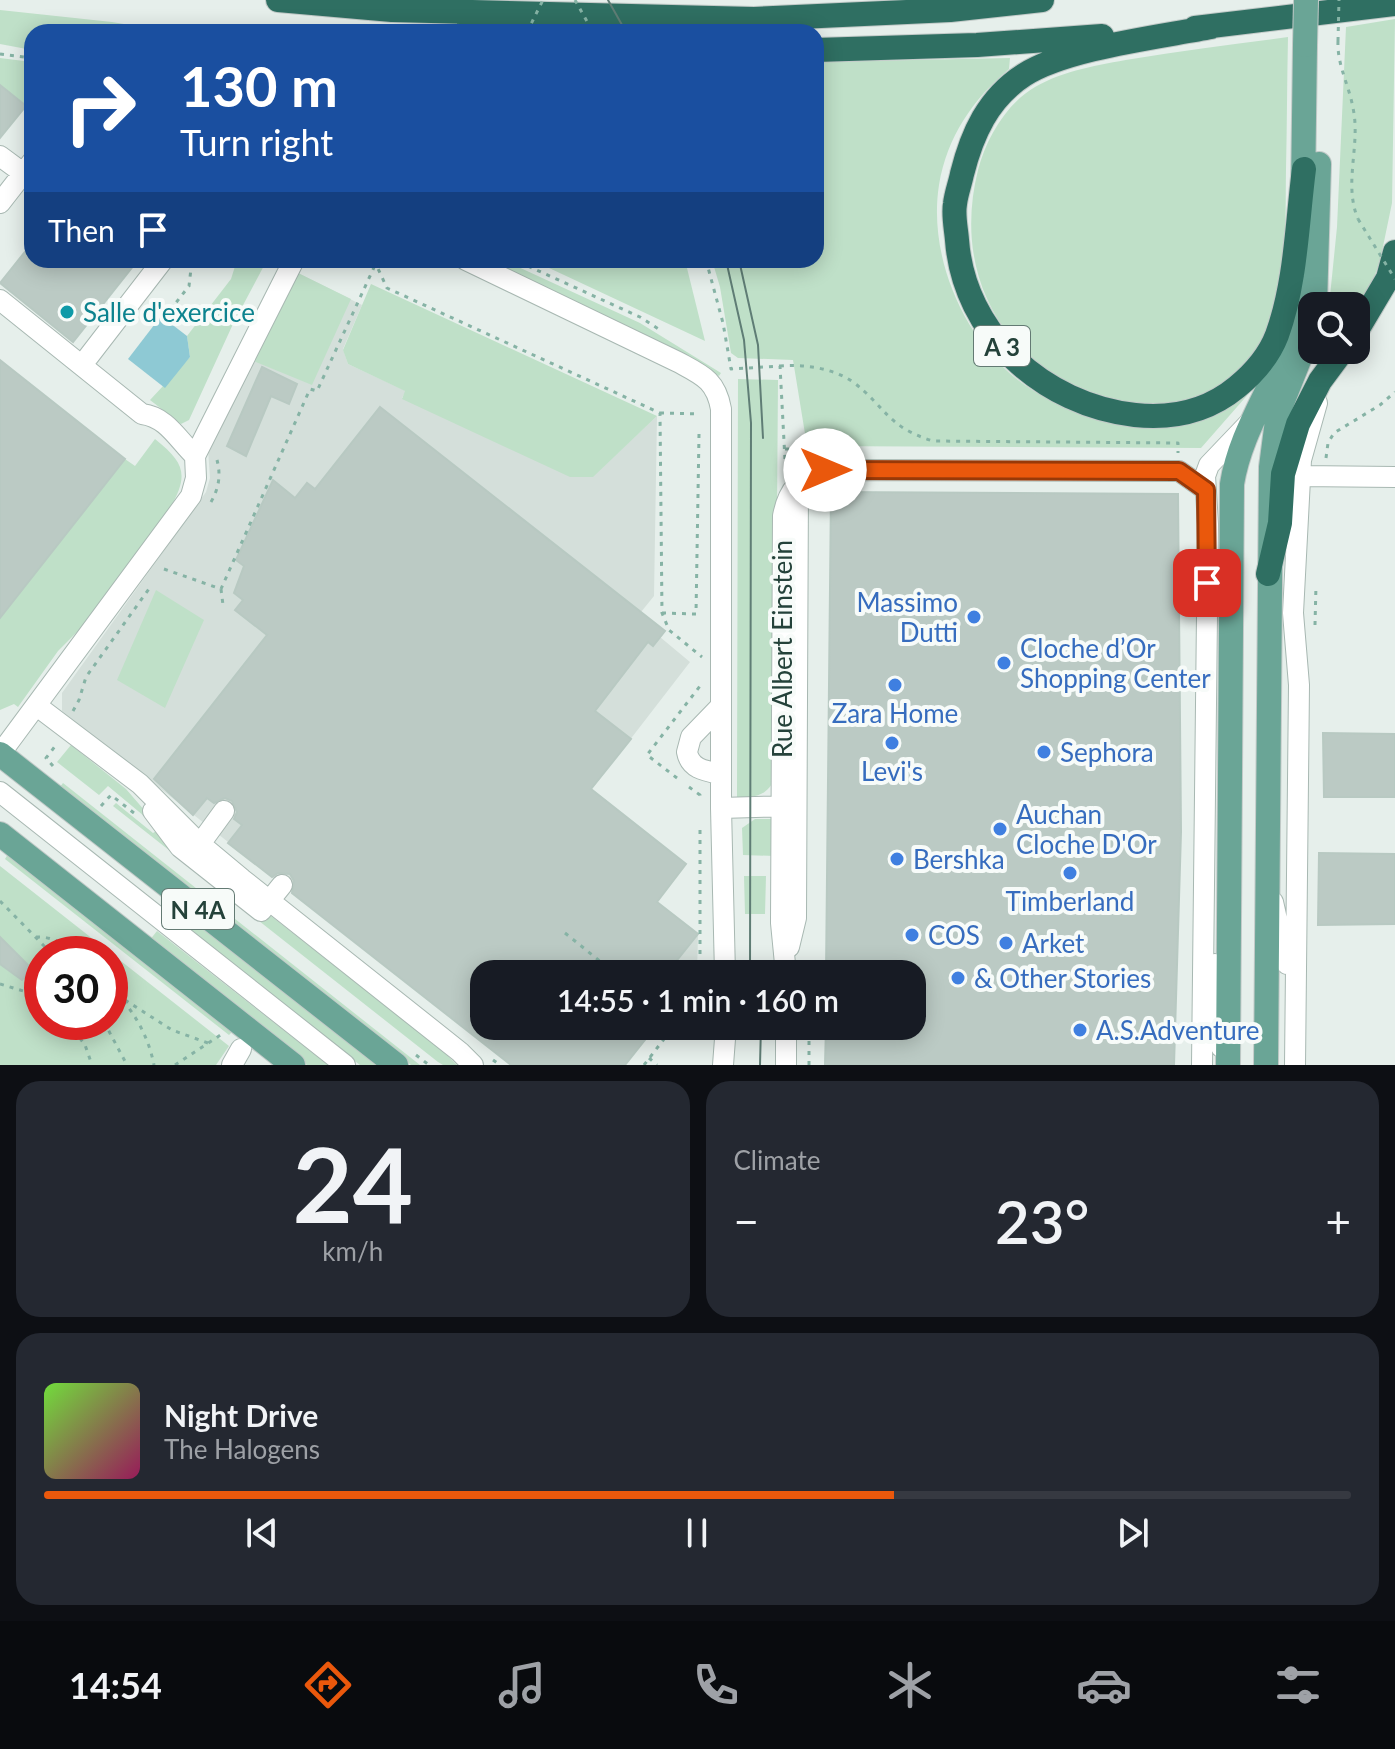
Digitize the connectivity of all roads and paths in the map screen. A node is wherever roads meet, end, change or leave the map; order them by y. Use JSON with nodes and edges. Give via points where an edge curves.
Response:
{"nodes":[{"id":1,"x":278,"y":0,"type":"edge"},
{"id":2,"x":543,"y":0,"type":"edge"},
{"id":3,"x":575,"y":0,"type":"edge"},
{"id":4,"x":1042,"y":0,"type":"edge"},
{"id":5,"x":1306,"y":0,"type":"edge"},
{"id":6,"x":1322,"y":0,"type":"edge"},
{"id":7,"x":1339,"y":0,"type":"edge"},
{"id":8,"x":1395,"y":4,"type":"edge"},
{"id":9,"x":392,"y":10,"type":"junction"},
{"id":10,"x":468,"y":24,"type":"edge"},
{"id":11,"x":531,"y":24,"type":"edge"},
{"id":12,"x":588,"y":24,"type":"edge"},
{"id":13,"x":1211,"y":27,"type":"junction"},
{"id":14,"x":1321,"y":43,"type":"junction"},
{"id":15,"x":824,"y":50,"type":"edge"},
{"id":16,"x":0,"y":54,"type":"edge"},
{"id":17,"x":24,"y":57,"type":"edge"},
{"id":18,"x":0,"y":156,"type":"edge"},
{"id":19,"x":24,"y":166,"type":"edge"},
{"id":20,"x":1304,"y":169,"type":"junction"},
{"id":21,"x":24,"y":173,"type":"edge"},
{"id":22,"x":0,"y":203,"type":"edge"},
{"id":23,"x":1395,"y":252,"type":"edge"},
{"id":24,"x":157,"y":268,"type":"edge"},
{"id":25,"x":191,"y":268,"type":"edge"},
{"id":26,"x":290,"y":268,"type":"edge"},
{"id":27,"x":372,"y":268,"type":"edge"},
{"id":28,"x":378,"y":268,"type":"edge"},
{"id":29,"x":483,"y":268,"type":"edge"},
{"id":30,"x":708,"y":268,"type":"edge"},
{"id":31,"x":1395,"y":279,"type":"edge"},
{"id":32,"x":1315,"y":292,"type":"edge"},
{"id":33,"x":0,"y":300,"type":"edge"},
{"id":34,"x":1370,"y":308,"type":"edge"},
{"id":35,"x":164,"y":318,"type":"dead end"},
{"id":36,"x":1298,"y":363,"type":"edge"},
{"id":37,"x":1333,"y":364,"type":"edge"},
{"id":38,"x":1337,"y":364,"type":"edge"},
{"id":39,"x":82,"y":365,"type":"junction"},
{"id":40,"x":780,"y":366,"type":"junction"},
{"id":41,"x":1395,"y":392,"type":"edge"},
{"id":42,"x":660,"y":413,"type":"junction"},
{"id":43,"x":700,"y":413,"type":"dead end"},
{"id":44,"x":1259,"y":413,"type":"junction"},
{"id":45,"x":699,"y":429,"type":"dead end"},
{"id":46,"x":1240,"y":433,"type":"junction"},
{"id":47,"x":785,"y":449,"type":"junction"},
{"id":48,"x":188,"y":450,"type":"junction"},
{"id":49,"x":826,"y":451,"type":"dead end"},
{"id":50,"x":1178,"y":461,"type":"junction"},
{"id":51,"x":1324,"y":475,"type":"junction"},
{"id":52,"x":1300,"y":476,"type":"junction"},
{"id":53,"x":1395,"y":477,"type":"edge"},
{"id":54,"x":798,"y":484,"type":"junction"},
{"id":55,"x":1206,"y":490,"type":"junction"},
{"id":56,"x":164,"y":569,"type":"dead end"},
{"id":57,"x":1268,"y":574,"type":"junction"},
{"id":58,"x":221,"y":589,"type":"junction"},
{"id":59,"x":223,"y":605,"type":"dead end"},
{"id":60,"x":662,"y":613,"type":"junction"},
{"id":61,"x":704,"y":659,"type":"dead end"},
{"id":62,"x":705,"y":681,"type":"dead end"},
{"id":63,"x":37,"y":706,"type":"junction"},
{"id":64,"x":721,"y":706,"type":"junction"},
{"id":65,"x":0,"y":754,"type":"edge"},
{"id":66,"x":124,"y":772,"type":"junction"},
{"id":67,"x":721,"y":774,"type":"junction"},
{"id":68,"x":0,"y":792,"type":"edge"},
{"id":69,"x":789,"y":806,"type":"junction"},
{"id":70,"x":721,"y":808,"type":"junction"},
{"id":71,"x":700,"y":809,"type":"dead end"},
{"id":72,"x":224,"y":811,"type":"dead end"},
{"id":73,"x":700,"y":822,"type":"dead end"},
{"id":74,"x":0,"y":834,"type":"edge"},
{"id":75,"x":1203,"y":834,"type":"junction"},
{"id":76,"x":200,"y":844,"type":"junction"},
{"id":77,"x":1202,"y":861,"type":"junction"},
{"id":78,"x":1266,"y":871,"type":"junction"},
{"id":79,"x":1230,"y":892,"type":"junction"},
{"id":80,"x":276,"y":893,"type":"junction"},
{"id":81,"x":0,"y":901,"type":"edge"},
{"id":82,"x":565,"y":933,"type":"dead end"},
{"id":83,"x":35,"y":936,"type":"edge"},
{"id":84,"x":599,"y":960,"type":"edge"},
{"id":85,"x":700,"y":960,"type":"edge"},
{"id":86,"x":725,"y":960,"type":"edge"},
{"id":87,"x":787,"y":960,"type":"edge"},
{"id":88,"x":0,"y":984,"type":"edge"},
{"id":89,"x":24,"y":991,"type":"edge"},
{"id":90,"x":1295,"y":999,"type":"junction"},
{"id":91,"x":128,"y":1002,"type":"edge"},
{"id":92,"x":128,"y":1005,"type":"edge"},
{"id":93,"x":222,"y":1034,"type":"dead end"},
{"id":94,"x":81,"y":1040,"type":"edge"},
{"id":95,"x":114,"y":1040,"type":"edge"},
{"id":96,"x":663,"y":1040,"type":"edge"},
{"id":97,"x":725,"y":1040,"type":"edge"},
{"id":98,"x":786,"y":1040,"type":"edge"},
{"id":99,"x":809,"y":1040,"type":"edge"},
{"id":100,"x":208,"y":1043,"type":"junction"},
{"id":101,"x":649,"y":1058,"type":"junction"},
{"id":102,"x":92,"y":1065,"type":"edge"},
{"id":103,"x":127,"y":1065,"type":"edge"},
{"id":104,"x":154,"y":1065,"type":"edge"},
{"id":105,"x":175,"y":1065,"type":"edge"},
{"id":106,"x":293,"y":1065,"type":"edge"},
{"id":107,"x":345,"y":1065,"type":"edge"},
{"id":108,"x":396,"y":1065,"type":"edge"},
{"id":109,"x":473,"y":1065,"type":"edge"},
{"id":110,"x":644,"y":1065,"type":"edge"},
{"id":111,"x":657,"y":1065,"type":"edge"},
{"id":112,"x":723,"y":1065,"type":"edge"},
{"id":113,"x":786,"y":1065,"type":"edge"},
{"id":114,"x":809,"y":1065,"type":"edge"},
{"id":115,"x":1202,"y":1065,"type":"edge"},
{"id":116,"x":1227,"y":1065,"type":"edge"},
{"id":117,"x":1266,"y":1065,"type":"edge"},
{"id":118,"x":1295,"y":1065,"type":"edge"}],
"edges":[{"from":1,"to":9,"type":"highway"},
{"from":2,"to":11,"type":"path","bridge":true},
{"from":3,"to":12,"type":"path","bridge":true},
{"from":4,"to":9,"type":"highway","via":[[754,19]]},
{"from":5,"to":14,"type":"main road","bridge":true},
{"from":6,"to":14,"type":"main road"},
{"from":7,"to":14,"type":"path","bridge":true},
{"from":8,"to":13,"type":"highway","number":"A 3"},
{"from":9,"to":10,"type":"highway"},
{"from":13,"to":15,"type":"highway","number":"A 3","via":[[977,45]]},
{"from":13,"to":20,"type":"highway","number":"A 3","via":[[1045,65],[1007,88],[980,120],[954,207],[958,261],[972,301],[992,334],[1049,387],[1085,404],[1148,416],[1197,411],[1223,399],[1255,373],[1276,337],[1289,290]]},
{"from":14,"to":20,"type":"main road"},
{"from":14,"to":31,"type":"path","bridge":true,"via":[[1340,66],[1354,109],[1351,195],[1358,219]]},
{"from":14,"to":32,"type":"main road"},
{"from":16,"to":17,"type":"path"},
{"from":18,"to":19,"type":"street"},
{"from":20,"to":44,"type":"main road","via":[[1299,303],[1288,347]]},
{"from":21,"to":22,"type":"street"},
{"from":23,"to":34,"type":"highway","via":[[1388,278]]},
{"from":24,"to":39,"type":"street"},
{"from":25,"to":35,"type":"path","via":[[189,286]]},
{"from":26,"to":48,"type":"street"},
{"from":27,"to":58,"type":"path","via":[[317,391],[310,389]]},
{"from":28,"to":42,"type":"path","via":[[387,288]]},
{"from":29,"to":64,"type":"street","via":[[678,362],[719,393]]},
{"from":30,"to":40,"type":"path","via":[[731,369]]},
{"from":33,"to":39,"type":"street"},
{"from":36,"to":57,"type":"main road","via":[[1278,413]]},
{"from":37,"to":57,"type":"highway","via":[[1298,424],[1283,474],[1280,523]]},
{"from":38,"to":52,"type":"street","via":[[1318,402]]},
{"from":39,"to":48,"type":"street","via":[[166,441]]},
{"from":40,"to":47,"type":"path"},
{"from":40,"to":50,"type":"path","via":[[805,364],[851,381],[890,420],[933,441],[1178,443]]},
{"from":41,"to":51,"type":"path","via":[[1334,433]]},
{"from":42,"to":43,"type":"path"},
{"from":42,"to":60,"type":"path"},
{"from":44,"to":46,"type":"street"},
{"from":44,"to":79,"type":"main road","via":[[1241,446],[1232,484]]},
{"from":45,"to":60,"type":"path","via":[[696,614]]},
{"from":46,"to":50,"type":"street"},
{"from":46,"to":55,"type":"street","via":[[1209,465]]},
{"from":47,"to":49,"type":"path"},
{"from":47,"to":54,"type":"path"},
{"from":48,"to":63,"type":"street","via":[[196,478],[191,496]]},
{"from":50,"to":54,"type":"street","via":[[825,470]]},
{"from":50,"to":55,"type":"street"},
{"from":51,"to":52,"type":"street"},
{"from":51,"to":53,"type":"street"},
{"from":52,"to":90,"type":"street","via":[[1293,613],[1299,685]]},
{"from":54,"to":69,"type":"street","name":"Rue Albert Einstein","via":[[787,496],[783,516]]},
{"from":55,"to":75,"type":"street"},
{"from":56,"to":58,"type":"path"},
{"from":57,"to":78,"type":"main road"},
{"from":58,"to":59,"type":"path"},
{"from":60,"to":61,"type":"path","via":[[669,630]]},
{"from":62,"to":71,"type":"path","via":[[647,755],[700,795]]},
{"from":63,"to":65,"type":"street"},
{"from":63,"to":66,"type":"street"},
{"from":64,"to":67,"type":"street"},
{"from":64,"to":67,"type":"street","via":[[691,737],[687,752],[699,769]]},
{"from":65,"to":108,"type":"main road","number":"N 4A"},
{"from":66,"to":76,"type":"street"},
{"from":66,"to":80,"type":"street","via":[[180,847],[261,911]]},
{"from":67,"to":70,"type":"street"},
{"from":68,"to":107,"type":"street"},
{"from":69,"to":70,"type":"street"},
{"from":69,"to":87,"type":"street","name":"Rue Albert Einstein","via":[[796,918]]},
{"from":70,"to":86,"type":"street"},
{"from":72,"to":76,"type":"street"},
{"from":73,"to":85,"type":"path"},
{"from":74,"to":106,"type":"main road","number":"N 4A"},
{"from":75,"to":77,"type":"street"},
{"from":75,"to":79,"type":"street"},
{"from":76,"to":80,"type":"street"},
{"from":77,"to":115,"type":"street"},
{"from":77,"to":116,"type":"street","via":[[1210,889],[1216,1033]]},
{"from":78,"to":90,"type":"street"},
{"from":78,"to":117,"type":"main road"},
{"from":79,"to":116,"type":"main road"},
{"from":80,"to":109,"type":"street"},
{"from":81,"to":83,"type":"path"},
{"from":82,"to":84,"type":"path"},
{"from":88,"to":89,"type":"path"},
{"from":90,"to":118,"type":"street"},
{"from":91,"to":100,"type":"path","via":[[172,1030]]},
{"from":92,"to":104,"type":"path"},
{"from":93,"to":100,"type":"path"},
{"from":94,"to":102,"type":"path"},
{"from":95,"to":103,"type":"path"},
{"from":96,"to":101,"type":"path"},
{"from":97,"to":112,"type":"street"},
{"from":98,"to":113,"type":"street"},
{"from":99,"to":114,"type":"path"},
{"from":100,"to":105,"type":"path"},
{"from":101,"to":110,"type":"path"},
{"from":101,"to":111,"type":"path"}]}
